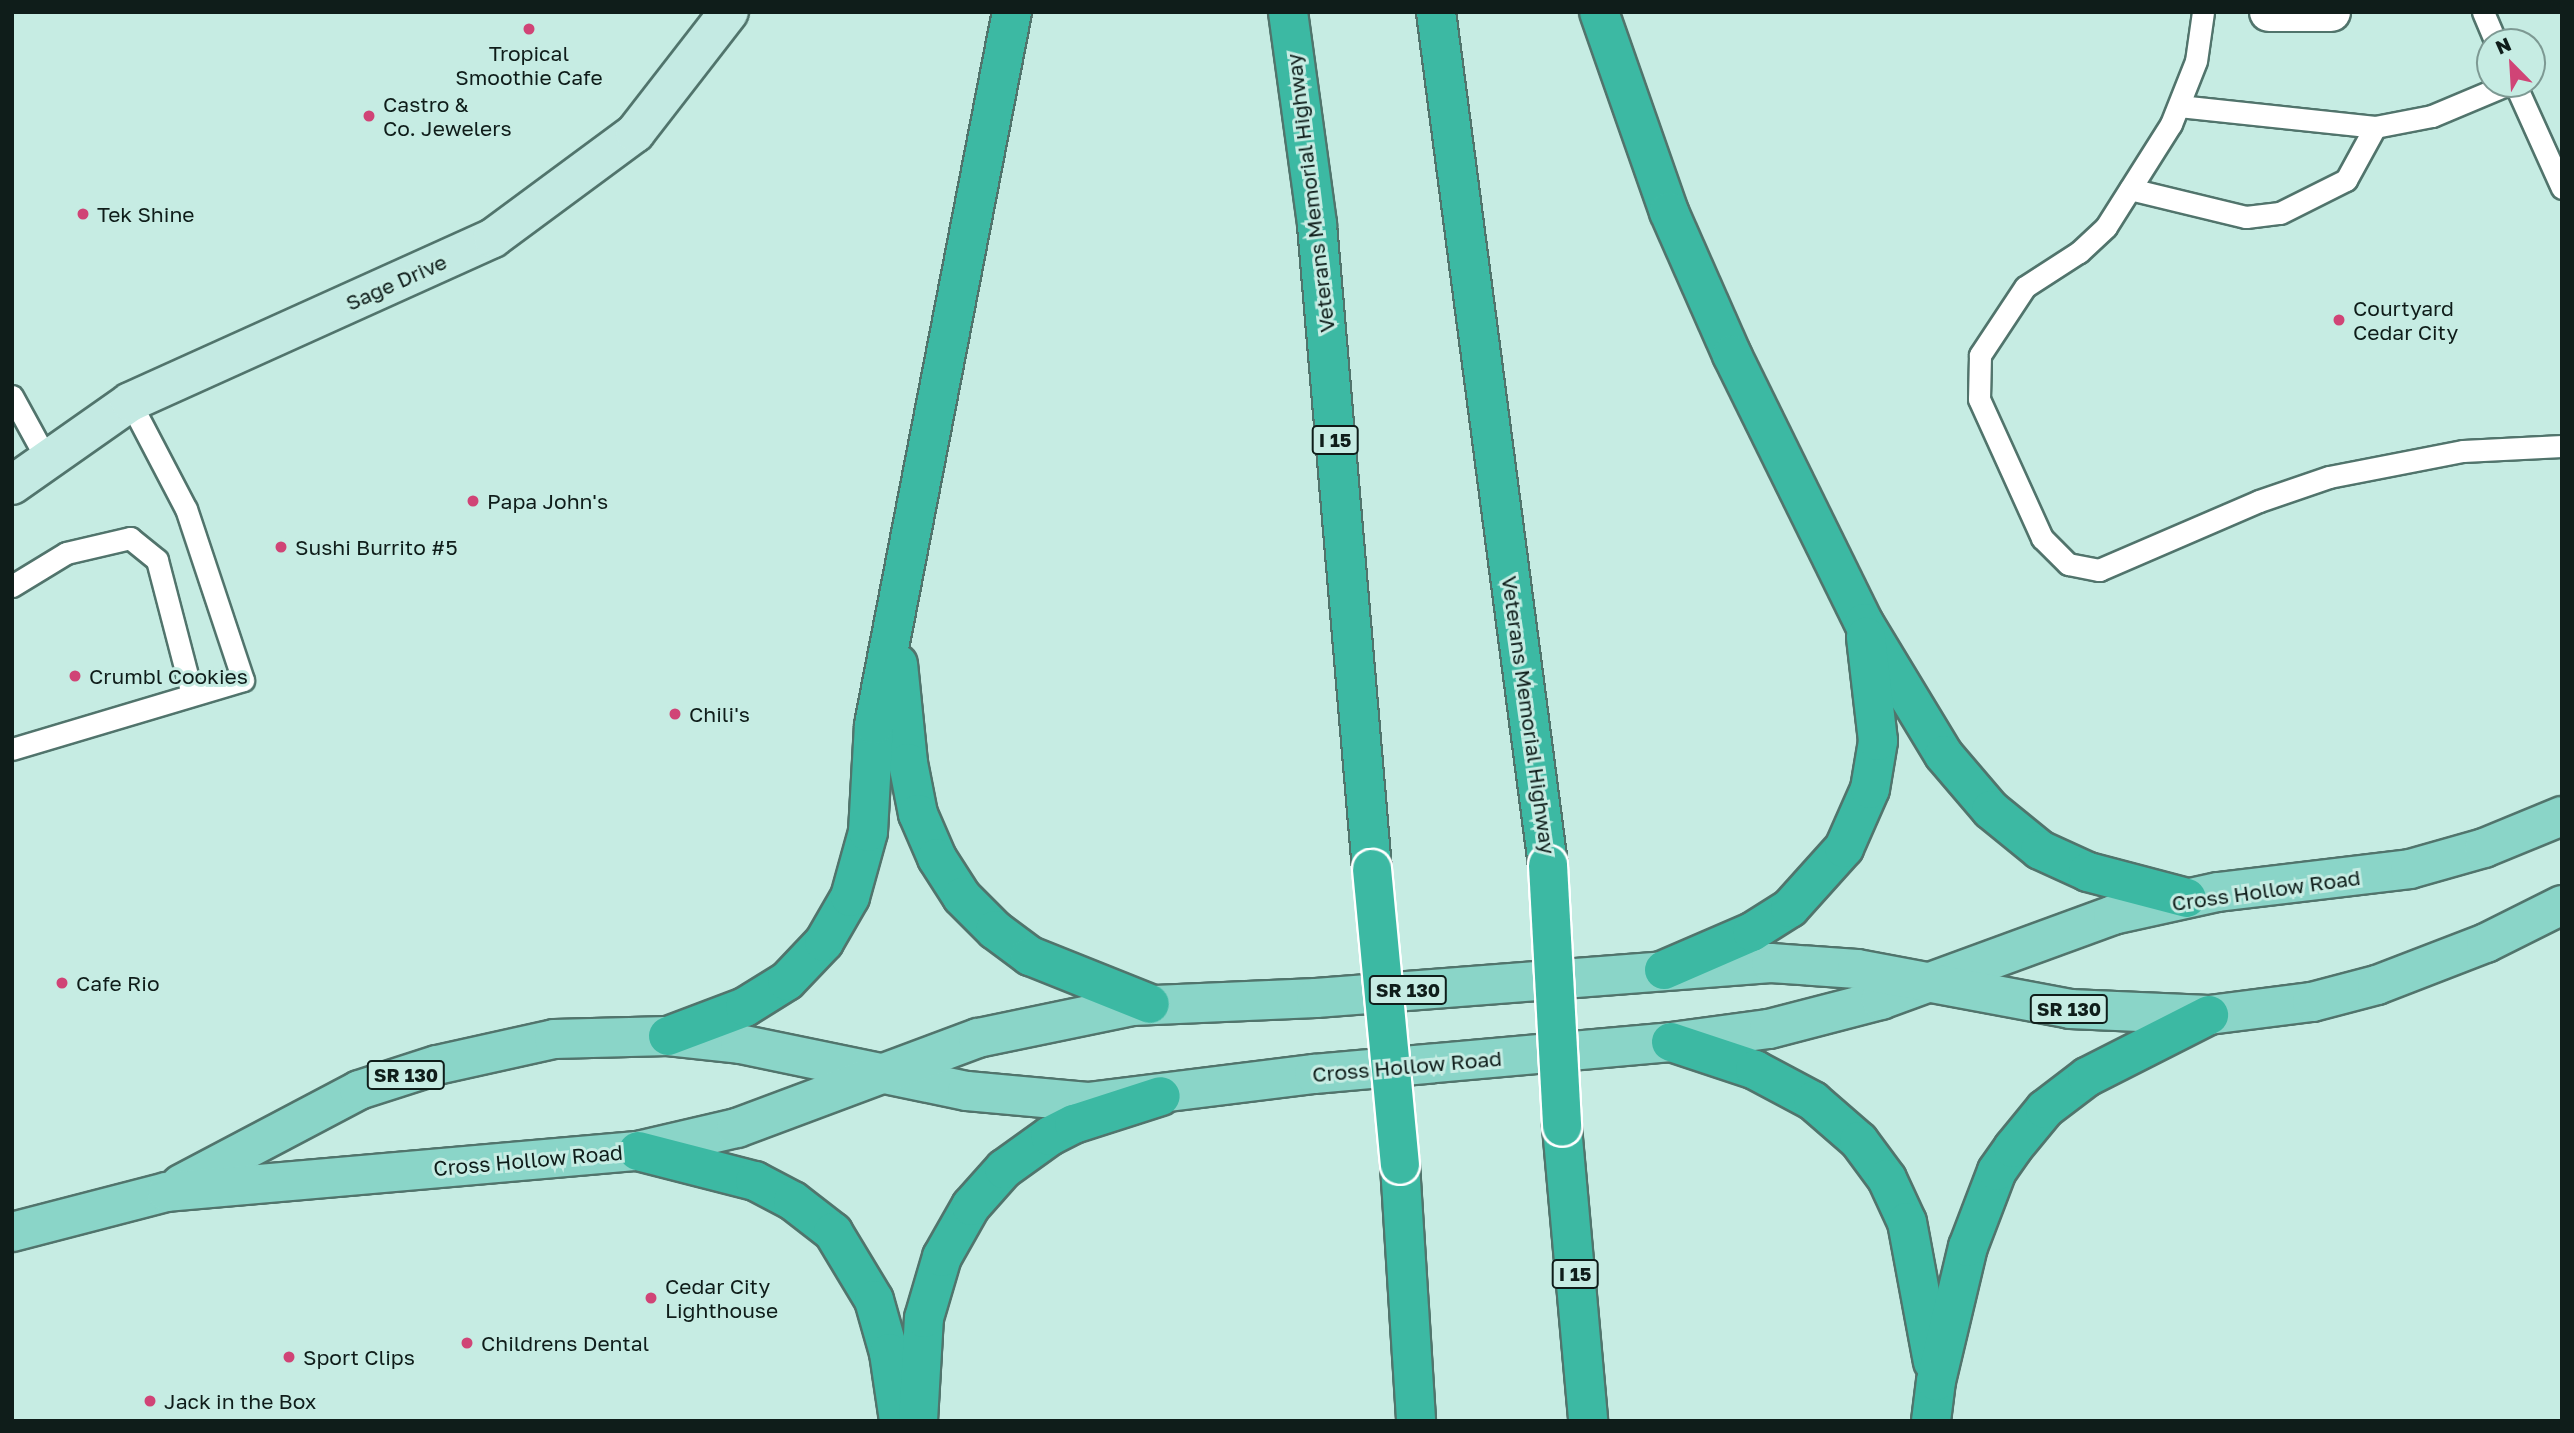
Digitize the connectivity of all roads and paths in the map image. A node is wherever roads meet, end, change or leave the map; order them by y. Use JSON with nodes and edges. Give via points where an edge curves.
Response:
{"nodes":[{"id":1,"x":729,"y":12,"type":"edge"},
{"id":2,"x":1012,"y":12,"type":"edge"},
{"id":3,"x":1288,"y":12,"type":"edge"},
{"id":4,"x":1436,"y":12,"type":"edge"},
{"id":5,"x":1598,"y":12,"type":"edge"},
{"id":6,"x":2203,"y":12,"type":"edge"},
{"id":7,"x":2269,"y":12,"type":"edge"},
{"id":8,"x":2330,"y":12,"type":"edge"},
{"id":9,"x":2476,"y":97,"type":"edge"},
{"id":10,"x":2521,"y":98,"type":"edge"},
{"id":11,"x":2179,"y":106,"type":"junction"},
{"id":12,"x":2375,"y":127,"type":"junction"},
{"id":13,"x":2562,"y":188,"type":"edge"},
{"id":14,"x":2130,"y":189,"type":"junction"},
{"id":15,"x":12,"y":396,"type":"edge"},
{"id":16,"x":130,"y":402,"type":"junction"},
{"id":17,"x":2562,"y":446,"type":"edge"},
{"id":18,"x":47,"y":460,"type":"junction"},
{"id":19,"x":12,"y":485,"type":"edge"},
{"id":20,"x":12,"y":586,"type":"edge"},
{"id":21,"x":1864,"y":623,"type":"junction"},
{"id":22,"x":895,"y":631,"type":"junction"},
{"id":23,"x":192,"y":694,"type":"junction"},
{"id":24,"x":12,"y":749,"type":"edge"},
{"id":25,"x":2562,"y":816,"type":"edge"},
{"id":26,"x":2187,"y":898,"type":"junction"},
{"id":27,"x":2562,"y":905,"type":"edge"},
{"id":28,"x":1664,"y":970,"type":"junction"},
{"id":29,"x":1931,"y":983,"type":"junction"},
{"id":30,"x":1150,"y":1004,"type":"junction"},
{"id":31,"x":2209,"y":1015,"type":"junction"},
{"id":32,"x":668,"y":1036,"type":"junction"},
{"id":33,"x":1671,"y":1042,"type":"junction"},
{"id":34,"x":878,"y":1073,"type":"junction"},
{"id":35,"x":1160,"y":1096,"type":"junction"},
{"id":36,"x":638,"y":1152,"type":"junction"},
{"id":37,"x":167,"y":1192,"type":"junction"},
{"id":38,"x":12,"y":1232,"type":"edge"},
{"id":39,"x":1936,"y":1381,"type":"junction"},
{"id":40,"x":899,"y":1421,"type":"edge"},
{"id":41,"x":918,"y":1421,"type":"edge"},
{"id":42,"x":1416,"y":1421,"type":"edge"},
{"id":43,"x":1588,"y":1421,"type":"edge"},
{"id":44,"x":1931,"y":1421,"type":"edge"}],
"edges":[{"from":1,"to":16,"type":"main road","name":"Sage Drive","via":[[635,133],[493,238]]},
{"from":2,"to":22,"type":"highway"},
{"from":3,"to":42,"type":"highway","name":"Veterans Memorial Highway","number":"I 15","bridge":true,"via":[[1317,225],[1400,1166]]},
{"from":4,"to":43,"type":"highway","name":"Veterans Memorial Highway","number":"I 15","bridge":true,"via":[[1548,865],[1562,1127]]},
{"from":5,"to":21,"type":"highway","via":[[1694,272]]},
{"from":6,"to":11,"type":"lane","via":[[2196,61]]},
{"from":7,"to":8,"type":"street"},
{"from":9,"to":12,"type":"lane","via":[[2432,116]]},
{"from":10,"to":13,"type":"lane"},
{"from":11,"to":12,"type":"lane"},
{"from":11,"to":14,"type":"lane"},
{"from":12,"to":14,"type":"lane","via":[[2346,180],[2332,191],[2280,213],[2246,216]]},
{"from":14,"to":17,"type":"lane","via":[[2093,241],[2025,287],[1980,355],[1979,399],[2035,527],[2068,564],[2099,570],[2259,501],[2389,463],[2463,451]]},
{"from":15,"to":18,"type":"lane"},
{"from":16,"to":18,"type":"main road","name":"Sage Drive"},
{"from":16,"to":23,"type":"lane","via":[[187,509],[243,680]]},
{"from":18,"to":19,"type":"main road","name":"Sage Drive"},
{"from":20,"to":23,"type":"lane","via":[[66,553],[130,538],[157,560]]},
{"from":21,"to":26,"type":"highway","via":[[1958,774],[2008,827],[2040,850],[2088,872]]},
{"from":21,"to":28,"type":"highway","via":[[1878,741],[1870,789],[1844,848],[1790,908],[1752,932]]},
{"from":22,"to":30,"type":"highway","via":[[912,787],[926,836],[948,877],[978,915],[1030,956]]},
{"from":22,"to":32,"type":"highway","via":[[874,725],[868,832],[838,923],[806,964],[765,996]]},
{"from":23,"to":24,"type":"lane"},
{"from":25,"to":26,"type":"main road","name":"Cross Hollow Road","via":[[2484,848],[2410,869]]},
{"from":26,"to":29,"type":"main road","name":"Cross Hollow Road","via":[[2078,926]]},
{"from":27,"to":31,"type":"main road","name":"Cross Hollow Road","via":[[2486,943],[2376,985],[2312,1002]]},
{"from":28,"to":29,"type":"main road","name":"Cross Hollow Road","number":"SR 130","via":[[1805,965]]},
{"from":28,"to":30,"type":"main road","name":"Cross Hollow Road","number":"SR 130","via":[[1316,998]]},
{"from":29,"to":31,"type":"main road","name":"Cross Hollow Road","number":"SR 130","via":[[2070,1009]]},
{"from":29,"to":33,"type":"main road","name":"Cross Hollow Road","via":[[1808,1022]]},
{"from":30,"to":34,"type":"main road","name":"Cross Hollow Road","number":"SR 130","via":[[1003,1031]]},
{"from":31,"to":39,"type":"highway","via":[[2103,1067],[2061,1095],[2028,1128],[1997,1171],[1976,1222]]},
{"from":32,"to":34,"type":"main road","name":"Cross Hollow Road","number":"SR 130","via":[[767,1049]]},
{"from":32,"to":37,"type":"main road","name":"Cross Hollow Road","number":"SR 130","via":[[554,1040],[437,1065],[359,1090]]},
{"from":33,"to":35,"type":"main road","name":"Cross Hollow Road","via":[[1314,1074]]},
{"from":33,"to":39,"type":"highway","via":[[1755,1070],[1813,1101],[1842,1124],[1875,1161],[1898,1200],[1913,1241]]},
{"from":34,"to":35,"type":"main road","name":"Cross Hollow Road","number":"SR 130","via":[[1024,1099],[1088,1102]]},
{"from":34,"to":36,"type":"main road","name":"Cross Hollow Road","number":"SR 130","via":[[737,1129]]},
{"from":35,"to":41,"type":"highway","via":[[1050,1136],[1004,1169],[971,1206],[942,1257],[924,1318]]},
{"from":36,"to":37,"type":"main road","name":"Cross Hollow Road","number":"SR 130"},
{"from":36,"to":40,"type":"highway","via":[[755,1181],[793,1201],[832,1232],[874,1300],[889,1353]]},
{"from":37,"to":38,"type":"main road","name":"Cross Hollow Road","number":"SR 130"},
{"from":39,"to":44,"type":"highway"}]}
